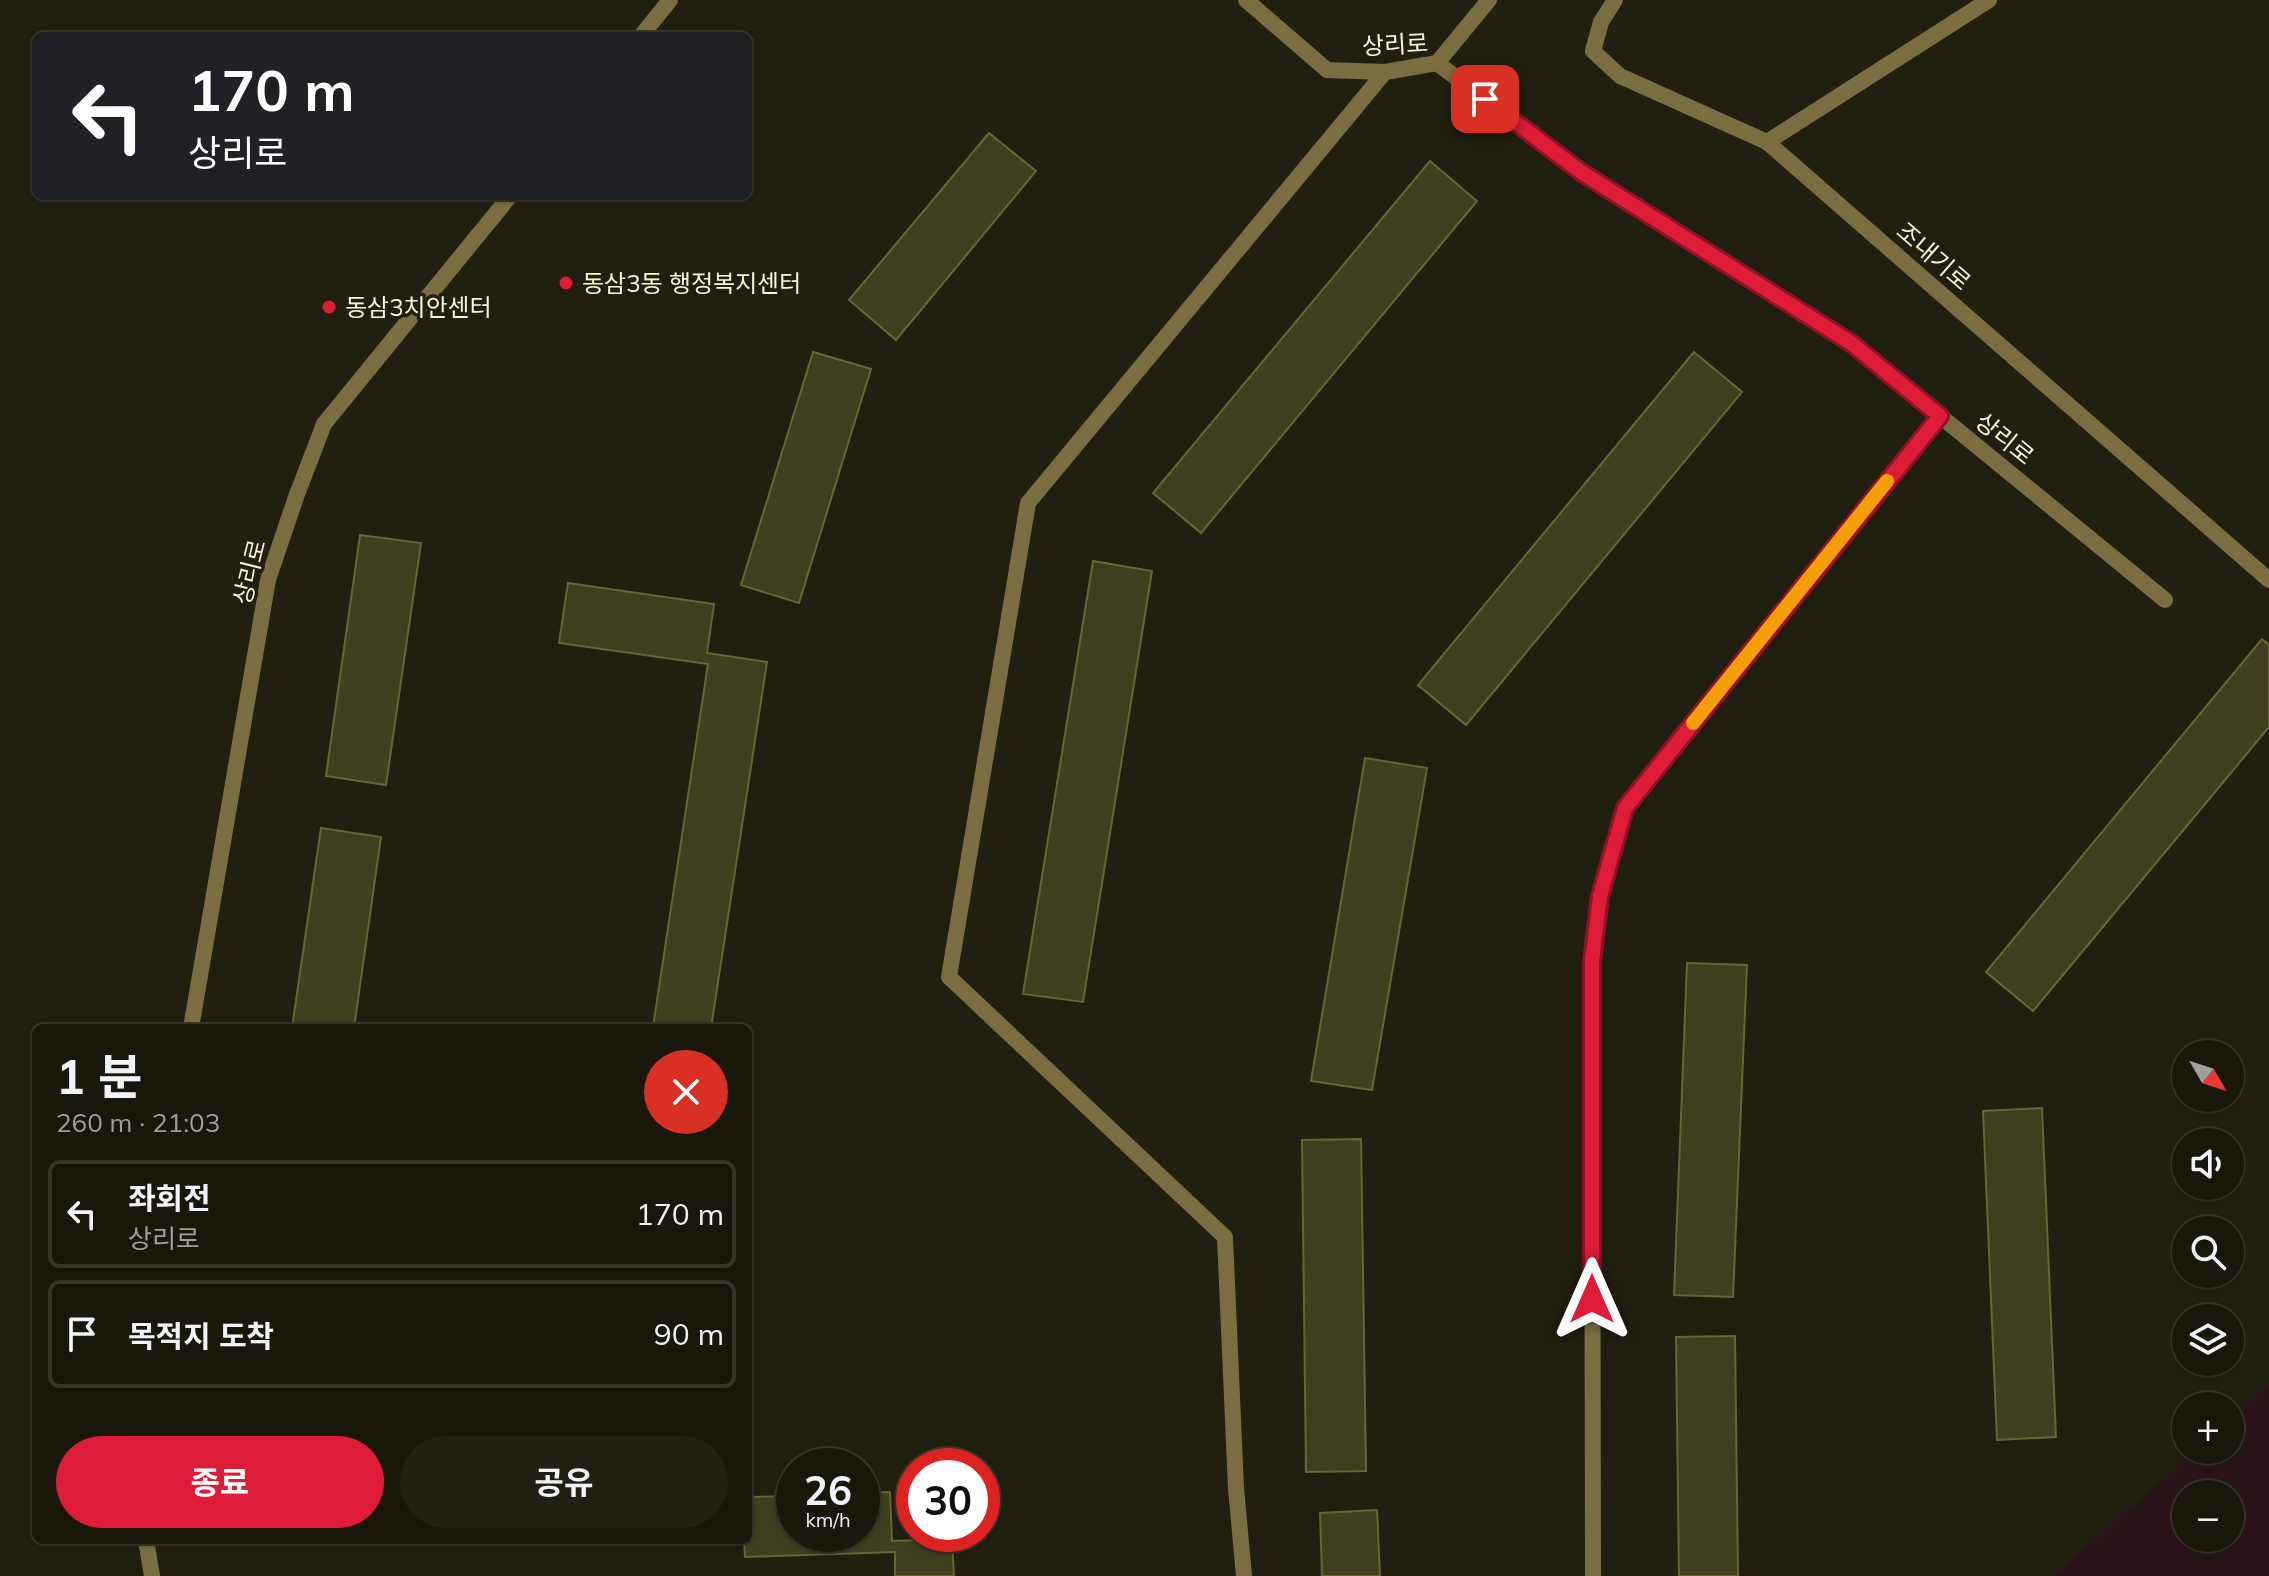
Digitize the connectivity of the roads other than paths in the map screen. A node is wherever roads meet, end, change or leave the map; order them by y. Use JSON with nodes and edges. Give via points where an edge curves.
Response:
{"nodes":[{"id":1,"x":670,"y":0,"type":"edge"},
{"id":2,"x":1246,"y":0,"type":"edge"},
{"id":3,"x":1489,"y":0,"type":"edge"},
{"id":4,"x":1615,"y":0,"type":"edge"},
{"id":5,"x":1989,"y":0,"type":"edge"},
{"id":6,"x":644,"y":32,"type":"edge"},
{"id":7,"x":1437,"y":63,"type":"junction"},
{"id":8,"x":1385,"y":72,"type":"junction"},
{"id":9,"x":1767,"y":142,"type":"junction"},
{"id":10,"x":507,"y":200,"type":"edge"},
{"id":11,"x":1940,"y":416,"type":"junction"},
{"id":12,"x":2269,"y":580,"type":"edge"},
{"id":13,"x":2165,"y":600,"type":"dead end"},
{"id":14,"x":192,"y":1024,"type":"edge"},
{"id":15,"x":147,"y":1544,"type":"edge"},
{"id":16,"x":152,"y":1576,"type":"edge"},
{"id":17,"x":1244,"y":1576,"type":"edge"},
{"id":18,"x":1593,"y":1576,"type":"edge"}],
"edges":[{"from":1,"to":6,"type":"street"},
{"from":2,"to":8,"type":"street","name":"상리로","via":[[1327,70]]},
{"from":3,"to":7,"type":"street"},
{"from":4,"to":9,"type":"street","name":"조내기로","via":[[1601,22],[1593,51],[1620,76]]},
{"from":5,"to":9,"type":"street"},
{"from":7,"to":8,"type":"street","name":"상리로"},
{"from":7,"to":11,"type":"street","name":"상리로","via":[[1581,172],[1851,343]]},
{"from":8,"to":17,"type":"street","via":[[1028,503],[949,977],[1225,1237]]},
{"from":9,"to":12,"type":"street","name":"조내기로"},
{"from":10,"to":14,"type":"street","name":"상리로","via":[[324,424],[296,497],[268,580]]},
{"from":11,"to":13,"type":"street","name":"상리로"},
{"from":11,"to":18,"type":"street","via":[[1625,808],[1600,896],[1592,961]]},
{"from":15,"to":16,"type":"street"}]}
